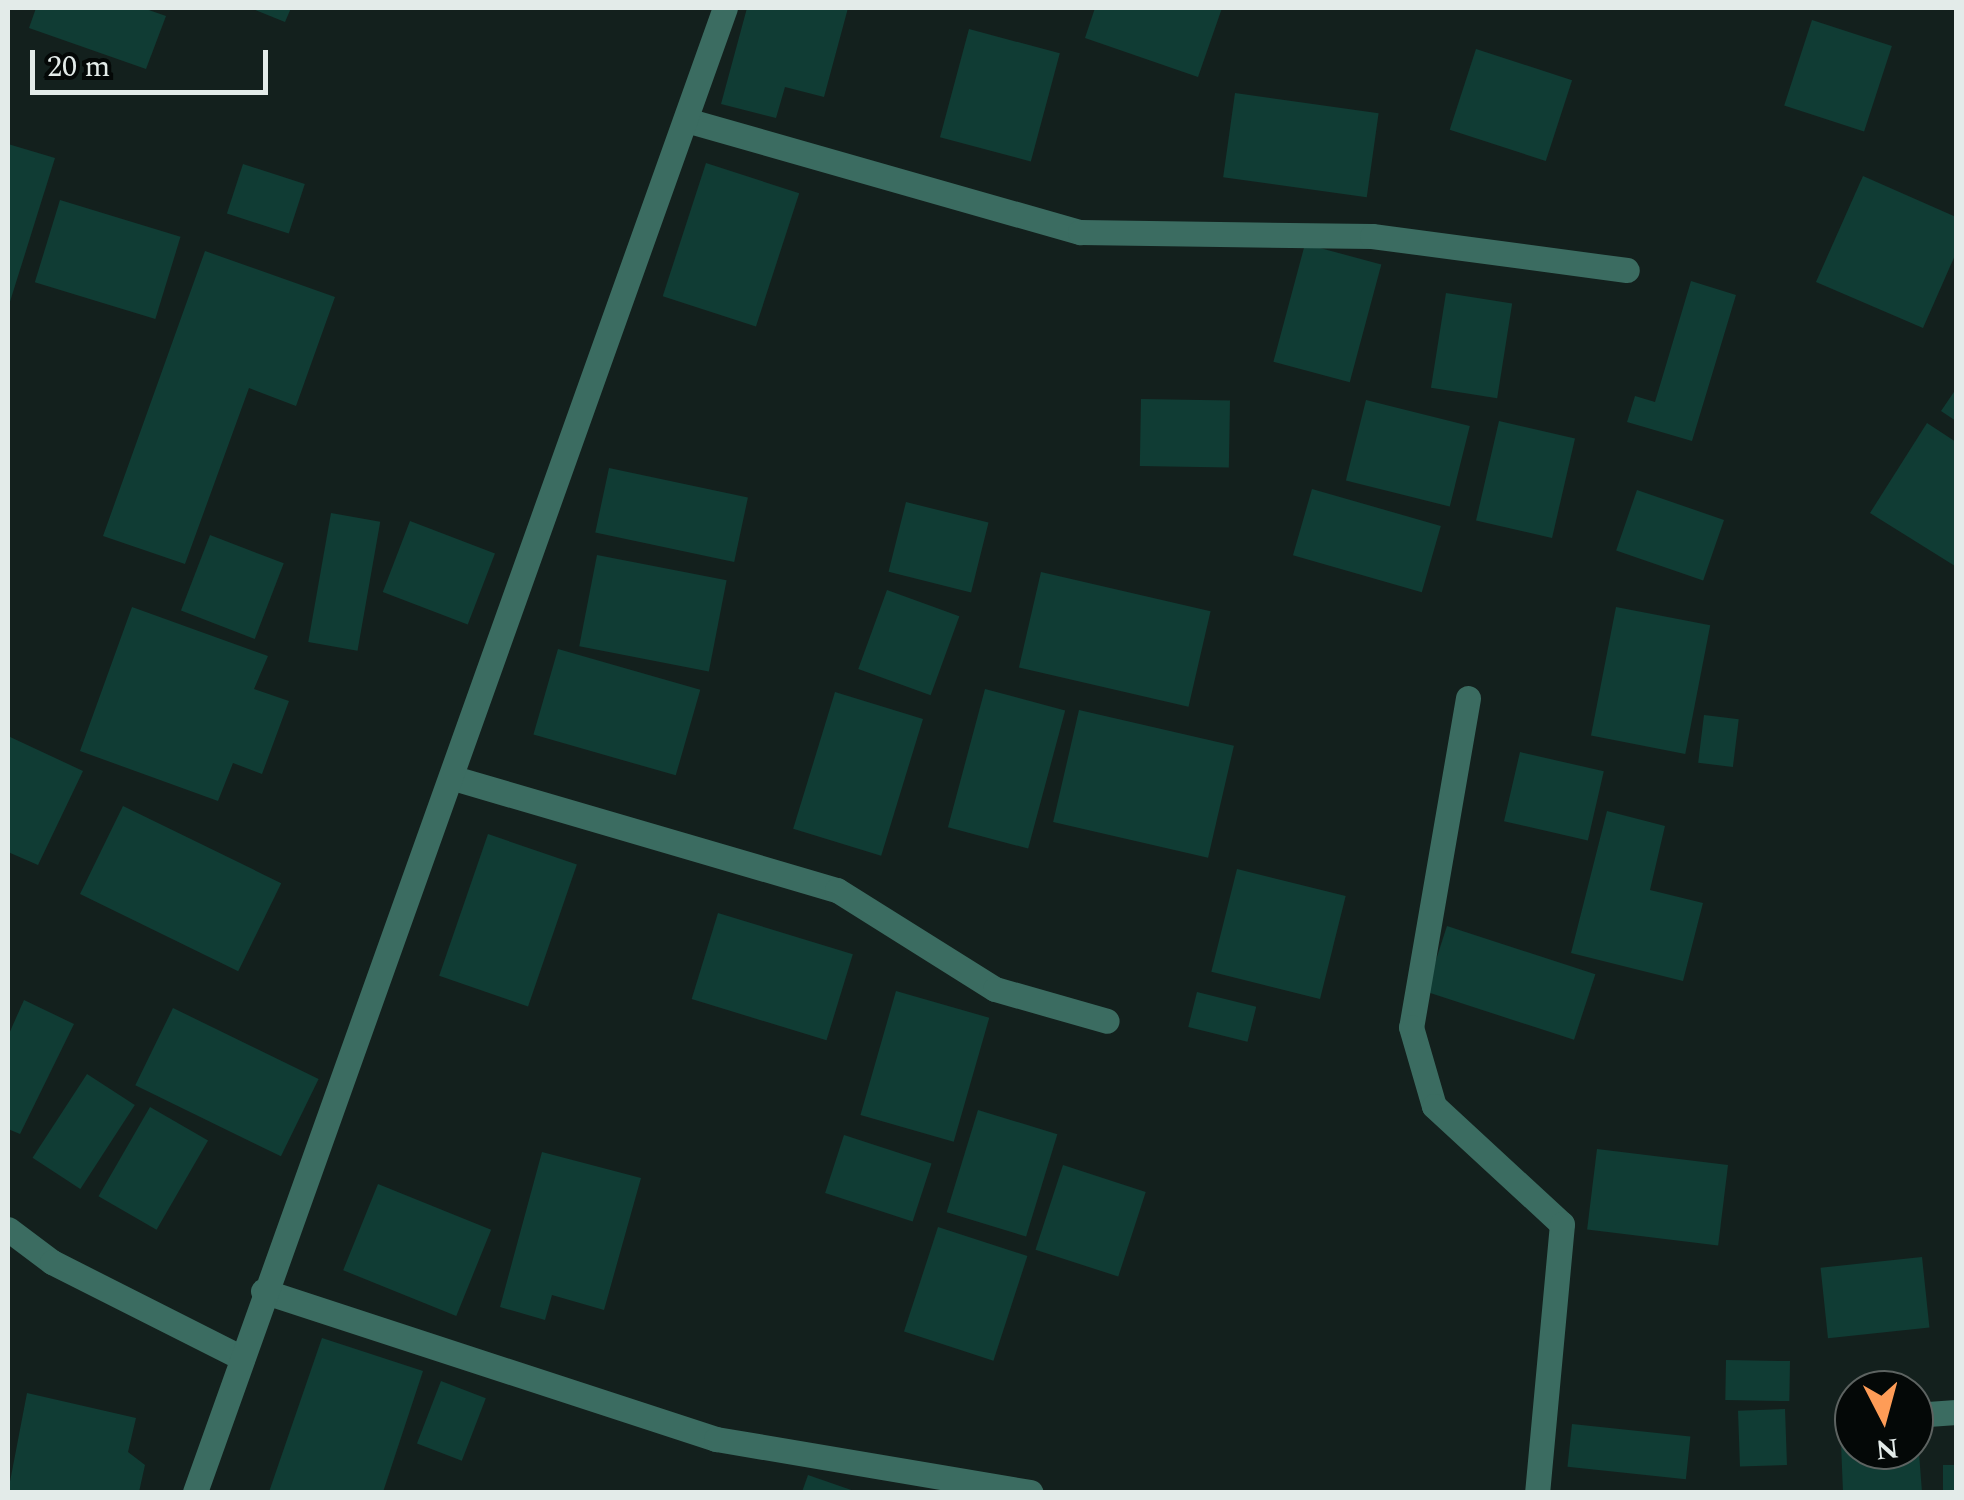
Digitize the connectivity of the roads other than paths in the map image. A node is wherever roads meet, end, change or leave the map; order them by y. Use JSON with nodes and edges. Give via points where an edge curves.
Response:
{"nodes":[{"id":1,"x":725,"y":8,"type":"edge"},
{"id":2,"x":686,"y":120,"type":"junction"},
{"id":3,"x":1627,"y":270,"type":"dead end"},
{"id":4,"x":1468,"y":698,"type":"dead end"},
{"id":5,"x":457,"y":779,"type":"junction"},
{"id":6,"x":1107,"y":1022,"type":"dead end"},
{"id":7,"x":8,"y":1229,"type":"edge"},
{"id":8,"x":263,"y":1291,"type":"junction"},
{"id":9,"x":240,"y":1357,"type":"junction"},
{"id":10,"x":195,"y":1492,"type":"edge"},
{"id":11,"x":1030,"y":1492,"type":"edge"},
{"id":12,"x":1537,"y":1492,"type":"edge"}],
"edges":[{"from":1,"to":2,"type":"street"},
{"from":2,"to":3,"type":"street","via":[[1080,232],[1372,236]]},
{"from":2,"to":5,"type":"street"},
{"from":4,"to":12,"type":"street","via":[[1411,1026],[1434,1106],[1562,1224]]},
{"from":5,"to":6,"type":"street","via":[[837,890],[996,990]]},
{"from":5,"to":8,"type":"street"},
{"from":7,"to":9,"type":"street","via":[[52,1262]]},
{"from":8,"to":9,"type":"street"},
{"from":8,"to":11,"type":"street","via":[[716,1440]]},
{"from":9,"to":10,"type":"street"}]}
